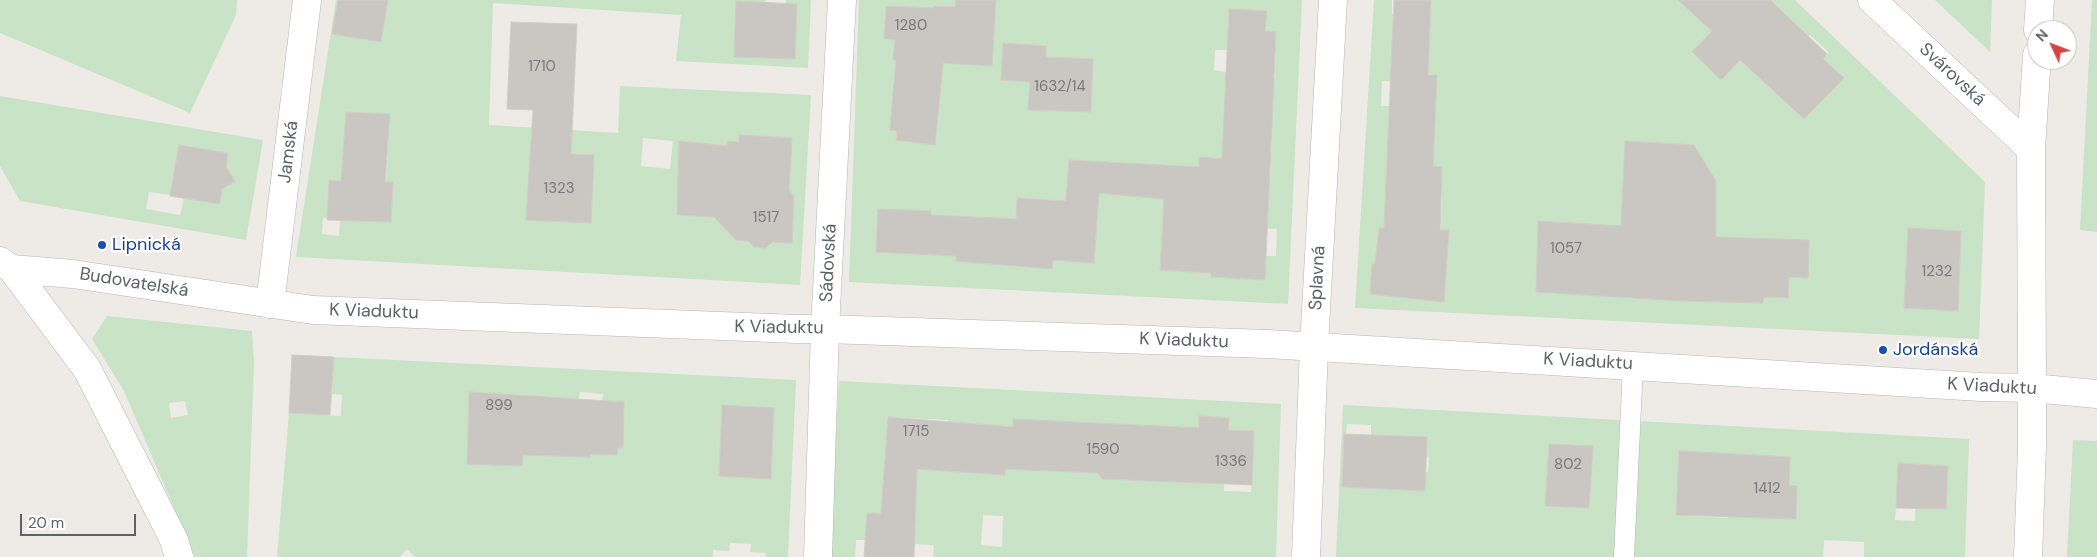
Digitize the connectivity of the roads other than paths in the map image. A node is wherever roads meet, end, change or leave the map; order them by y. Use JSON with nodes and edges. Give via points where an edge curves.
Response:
{"nodes":[{"id":1,"x":307,"y":0,"type":"edge"},
{"id":2,"x":842,"y":0,"type":"edge"},
{"id":3,"x":1333,"y":0,"type":"edge"},
{"id":4,"x":1872,"y":0,"type":"edge"},
{"id":5,"x":2040,"y":0,"type":"edge"},
{"id":6,"x":2039,"y":20,"type":"edge"},
{"id":7,"x":2036,"y":70,"type":"edge"},
{"id":8,"x":2031,"y":149,"type":"junction"},
{"id":9,"x":6,"y":265,"type":"edge"},
{"id":10,"x":270,"y":304,"type":"junction"},
{"id":11,"x":826,"y":328,"type":"junction"},
{"id":12,"x":1314,"y":347,"type":"junction"},
{"id":13,"x":1633,"y":365,"type":"junction"},
{"id":14,"x":2032,"y":388,"type":"junction"},
{"id":15,"x":2097,"y":394,"type":"edge"},
{"id":16,"x":179,"y":557,"type":"edge"},
{"id":17,"x":818,"y":557,"type":"edge"},
{"id":18,"x":1306,"y":557,"type":"edge"},
{"id":19,"x":1624,"y":557,"type":"edge"},
{"id":20,"x":2028,"y":557,"type":"edge"}],
"edges":[{"from":1,"to":10,"type":"street","name":"Jamská"},
{"from":2,"to":11,"type":"street","name":"Sádovská"},
{"from":3,"to":12,"type":"street","name":"Splavná"},
{"from":4,"to":8,"type":"street","name":"Svárovská"},
{"from":5,"to":6,"type":"street"},
{"from":7,"to":8,"type":"street"},
{"from":8,"to":14,"type":"street"},
{"from":9,"to":10,"type":"street","name":"Budovatelská"},
{"from":9,"to":16,"type":"street","via":[[87,369],[174,540]]},
{"from":10,"to":11,"type":"street","name":"K Viaduktu","via":[[313,310]]},
{"from":11,"to":12,"type":"street","name":"K Viaduktu"},
{"from":11,"to":17,"type":"street","name":"Sádovská"},
{"from":12,"to":13,"type":"street","name":"K Viaduktu"},
{"from":12,"to":18,"type":"street","name":"Splavná"},
{"from":13,"to":14,"type":"street","name":"K Viaduktu"},
{"from":13,"to":19,"type":"lane"},
{"from":14,"to":15,"type":"street","name":"K Viaduktu"},
{"from":14,"to":20,"type":"street"}]}
